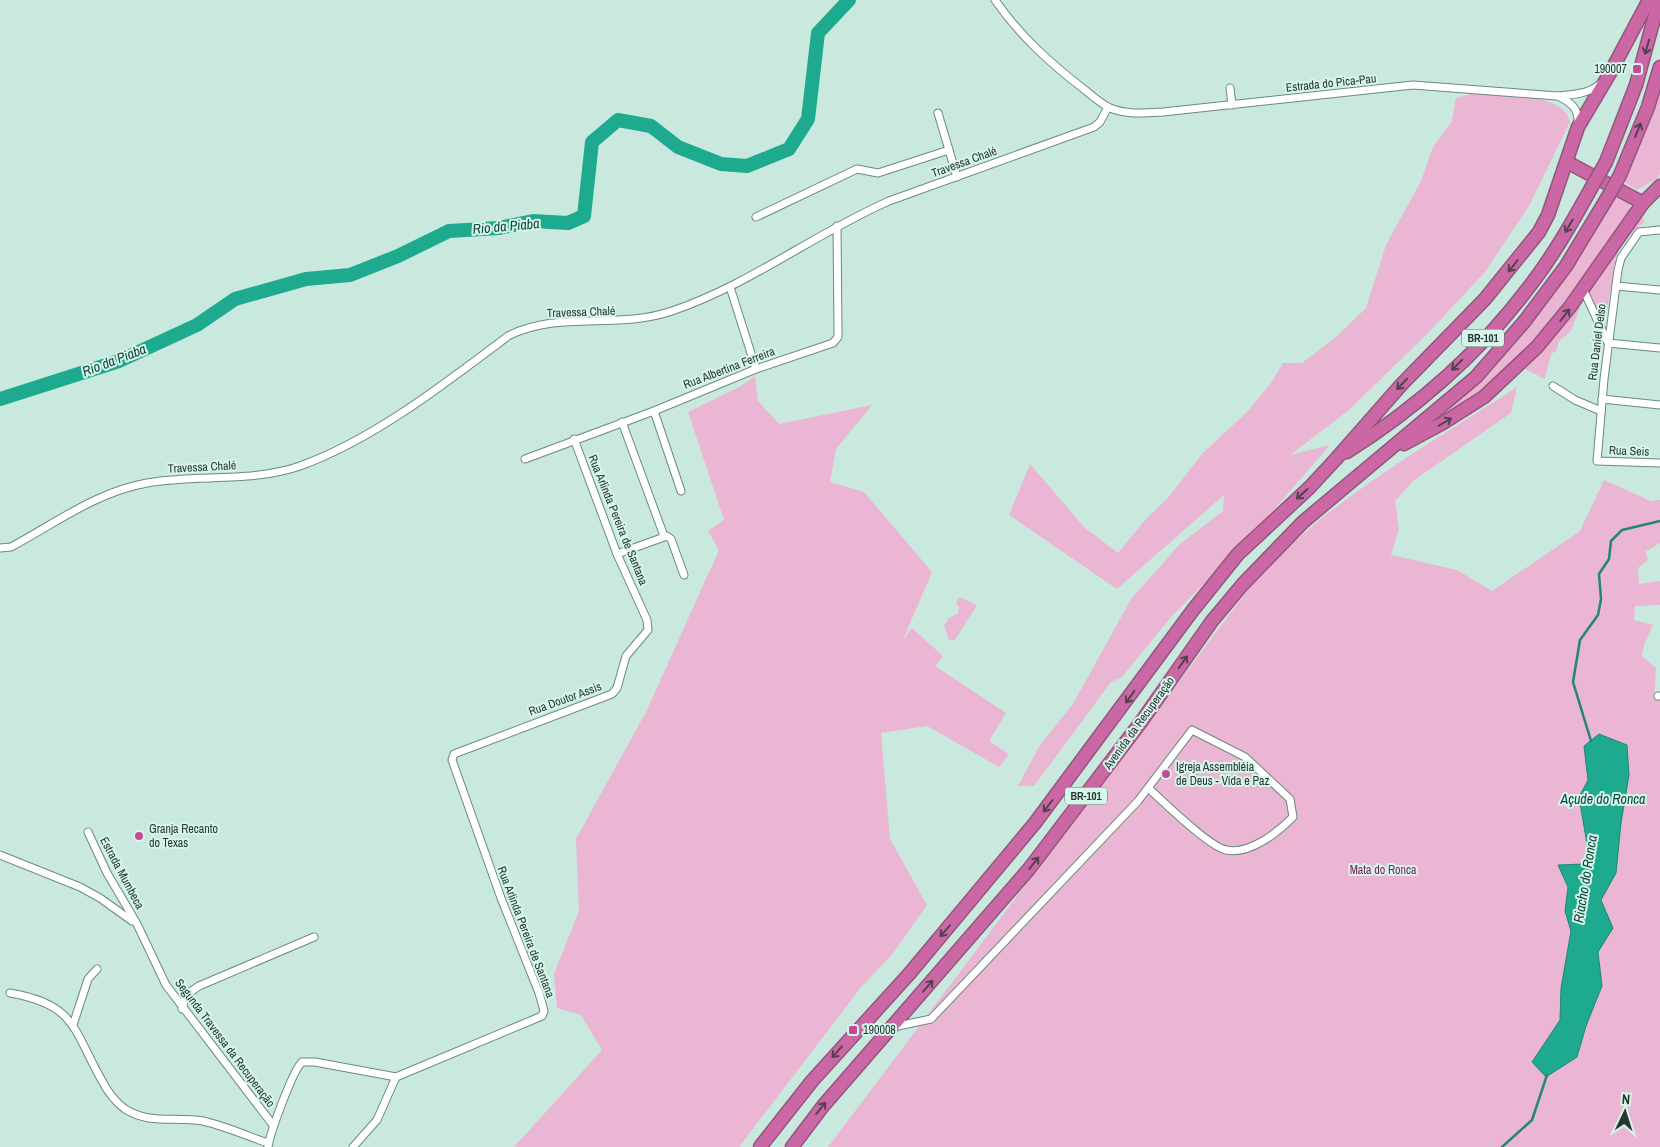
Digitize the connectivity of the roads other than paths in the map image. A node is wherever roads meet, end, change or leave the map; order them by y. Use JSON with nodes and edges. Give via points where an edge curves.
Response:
{"nodes":[{"id":1,"x":995,"y":0,"type":"edge"},
{"id":2,"x":1649,"y":0,"type":"edge"},
{"id":3,"x":1659,"y":0,"type":"edge"},
{"id":4,"x":1660,"y":66,"type":"edge"},
{"id":5,"x":1610,"y":73,"type":"junction"},
{"id":6,"x":1230,"y":88,"type":"dead end"},
{"id":7,"x":1557,"y":96,"type":"junction"},
{"id":8,"x":1232,"y":105,"type":"junction"},
{"id":9,"x":1108,"y":107,"type":"junction"},
{"id":10,"x":938,"y":113,"type":"dead end"},
{"id":11,"x":1578,"y":127,"type":"junction"},
{"id":12,"x":949,"y":150,"type":"junction"},
{"id":13,"x":1567,"y":162,"type":"junction"},
{"id":14,"x":957,"y":177,"type":"junction"},
{"id":15,"x":1660,"y":186,"type":"edge"},
{"id":16,"x":1643,"y":203,"type":"junction"},
{"id":17,"x":756,"y":217,"type":"dead end"},
{"id":18,"x":837,"y":226,"type":"junction"},
{"id":19,"x":1660,"y":230,"type":"edge"},
{"id":20,"x":1616,"y":286,"type":"junction"},
{"id":21,"x":730,"y":287,"type":"junction"},
{"id":22,"x":1583,"y":289,"type":"junction"},
{"id":23,"x":1660,"y":290,"type":"edge"},
{"id":24,"x":1608,"y":344,"type":"junction"},
{"id":25,"x":1660,"y":348,"type":"edge"},
{"id":26,"x":756,"y":369,"type":"junction"},
{"id":27,"x":1553,"y":386,"type":"dead end"},
{"id":28,"x":1602,"y":399,"type":"junction"},
{"id":29,"x":1660,"y":405,"type":"edge"},
{"id":30,"x":654,"y":411,"type":"junction"},
{"id":31,"x":1601,"y":411,"type":"junction"},
{"id":32,"x":622,"y":422,"type":"junction"},
{"id":33,"x":574,"y":439,"type":"junction"},
{"id":34,"x":1386,"y":453,"type":"junction"},
{"id":35,"x":524,"y":459,"type":"dead end"},
{"id":36,"x":1336,"y":459,"type":"junction"},
{"id":37,"x":1597,"y":461,"type":"joint"},
{"id":38,"x":1660,"y":464,"type":"edge"},
{"id":39,"x":681,"y":491,"type":"dead end"},
{"id":40,"x":665,"y":536,"type":"junction"},
{"id":41,"x":0,"y":548,"type":"edge"},
{"id":42,"x":617,"y":554,"type":"junction"},
{"id":43,"x":684,"y":575,"type":"dead end"},
{"id":44,"x":642,"y":609,"type":"joint"},
{"id":45,"x":463,"y":750,"type":"joint"},
{"id":46,"x":1148,"y":788,"type":"junction"},
{"id":47,"x":88,"y":832,"type":"dead end"},
{"id":48,"x":0,"y":854,"type":"edge"},
{"id":49,"x":137,"y":924,"type":"junction"},
{"id":50,"x":314,"y":937,"type":"dead end"},
{"id":51,"x":97,"y":969,"type":"dead end"},
{"id":52,"x":10,"y":993,"type":"dead end"},
{"id":53,"x":182,"y":1009,"type":"junction"},
{"id":54,"x":73,"y":1025,"type":"junction"},
{"id":55,"x":893,"y":1027,"type":"junction"},
{"id":56,"x":396,"y":1077,"type":"junction"},
{"id":57,"x":273,"y":1125,"type":"junction"},
{"id":58,"x":268,"y":1145,"type":"edge"},
{"id":59,"x":353,"y":1147,"type":"edge"},
{"id":60,"x":760,"y":1147,"type":"edge"},
{"id":61,"x":792,"y":1147,"type":"edge"}],
"edges":[{"from":1,"to":9,"type":"street","via":[[1028,42]]},
{"from":2,"to":5,"type":"highway"},
{"from":3,"to":36,"type":"highway","number":"BR-101","one_way":true,"bridge":true,"via":[[1636,84],[1606,162],[1529,287],[1457,366],[1411,407]]},
{"from":34,"to":4,"type":"highway","number":"BR-101","one_way":true,"bridge":true,"via":[[1476,377],[1524,322],[1566,266],[1620,175],[1648,107]]},
{"from":5,"to":7,"type":"street","name":"Estrada do Pica-Pau","via":[[1595,88]]},
{"from":5,"to":11,"type":"highway"},
{"from":6,"to":8,"type":"street"},
{"from":7,"to":8,"type":"street","name":"Estrada do Pica-Pau","via":[[1412,85]]},
{"from":7,"to":11,"type":"street","via":[[1574,107]]},
{"from":8,"to":9,"type":"street","name":"Estrada do Pica-Pau","via":[[1138,113]]},
{"from":9,"to":14,"type":"street","name":"Travessa Chalé","via":[[1100,122],[1086,131]]},
{"from":10,"to":12,"type":"street"},
{"from":11,"to":13,"type":"highway"},
{"from":12,"to":14,"type":"street"},
{"from":12,"to":17,"type":"street","via":[[878,173],[857,169]]},
{"from":13,"to":16,"type":"highway"},
{"from":13,"to":36,"type":"highway","one_way":true,"via":[[1540,232],[1485,299]]},
{"from":14,"to":18,"type":"street","name":"Travessa Chalé","via":[[888,201]]},
{"from":15,"to":16,"type":"highway"},
{"from":16,"to":22,"type":"highway"},
{"from":18,"to":21,"type":"street","name":"Travessa Chalé"},
{"from":18,"to":26,"type":"street","name":"Rua Albertina Ferreira","via":[[836,340]]},
{"from":19,"to":20,"type":"street","name":"Rua Daniel Delso","via":[[1639,232],[1622,258]]},
{"from":20,"to":23,"type":"street"},
{"from":20,"to":24,"type":"street","name":"Rua Daniel Delso"},
{"from":21,"to":26,"type":"street"},
{"from":21,"to":41,"type":"street","name":"Travessa Chalé","via":[[652,318],[553,322],[521,329],[388,422],[301,466],[248,476],[147,482],[113,491],[11,547]]},
{"from":22,"to":24,"type":"street"},
{"from":34,"to":22,"type":"highway","one_way":true,"via":[[1484,397],[1537,348]]},
{"from":24,"to":25,"type":"street"},
{"from":24,"to":28,"type":"street","name":"Rua Daniel Delso"},
{"from":26,"to":30,"type":"street","name":"Rua Albertina Ferreira"},
{"from":27,"to":31,"type":"street"},
{"from":28,"to":29,"type":"street"},
{"from":28,"to":31,"type":"street","name":"Rua Daniel Delso"},
{"from":30,"to":32,"type":"street","name":"Rua Albertina Ferreira"},
{"from":30,"to":39,"type":"street"},
{"from":31,"to":37,"type":"street","name":"Rua Daniel Delso"},
{"from":32,"to":33,"type":"street","name":"Rua Albertina Ferreira"},
{"from":32,"to":40,"type":"street"},
{"from":33,"to":35,"type":"street","name":"Rua Albertina Ferreira"},
{"from":33,"to":42,"type":"street","name":"Rua Arlinda Pereira de Santana"},
{"from":55,"to":34,"type":"highway","name":"Avenida da Recuperação","number":"BR-101","one_way":true,"via":[[1029,869],[1141,722],[1212,621],[1243,584],[1302,522]]},
{"from":36,"to":60,"type":"highway","number":"BR-101","one_way":true,"via":[[1238,554],[1026,834],[922,959],[783,1116]]},
{"from":37,"to":38,"type":"street","name":"Rua Seis"},
{"from":40,"to":42,"type":"street"},
{"from":40,"to":43,"type":"street","via":[[671,539]]},
{"from":42,"to":44,"type":"street","name":"Rua Arlinda Pereira de Santana"},
{"from":44,"to":45,"type":"street","name":"Rua Doutor Assis","via":[[648,630],[626,656],[617,688],[612,694]]},
{"from":45,"to":56,"type":"street","name":"Rua Arlinda Pereira de Santana","via":[[452,756],[452,763],[544,1010],[542,1016],[535,1020]]},
{"from":46,"to":46,"type":"street","via":[[1192,730],[1245,757],[1290,799],[1293,817],[1280,831],[1245,849],[1226,850],[1211,842]]},
{"from":46,"to":55,"type":"street","via":[[931,1019]]},
{"from":47,"to":49,"type":"street","name":"Estrada Mumbeca","via":[[107,874]]},
{"from":48,"to":49,"type":"street","name":"Segunda Travessa da Recuperação","via":[[80,887]]},
{"from":49,"to":53,"type":"street","name":"Segunda Travessa da Recuperação","via":[[166,985]]},
{"from":50,"to":53,"type":"street","via":[[199,986],[186,995]]},
{"from":51,"to":54,"type":"street","via":[[88,979]]},
{"from":52,"to":54,"type":"street","via":[[44,1000]]},
{"from":53,"to":57,"type":"street","name":"Segunda Travessa da Recuperação"},
{"from":54,"to":58,"type":"street","via":[[110,1094],[134,1115],[155,1120],[204,1121]]},
{"from":61,"to":55,"type":"highway","name":"Avenida da Recuperação","number":"BR-101","one_way":true,"via":[[823,1106]]},
{"from":56,"to":57,"type":"street","name":"Segunda Travessa da Recuperação","via":[[307,1061],[299,1065]]},
{"from":56,"to":59,"type":"street","via":[[377,1120]]},
{"from":57,"to":58,"type":"street","name":"Segunda Travessa da Recuperação"}]}
